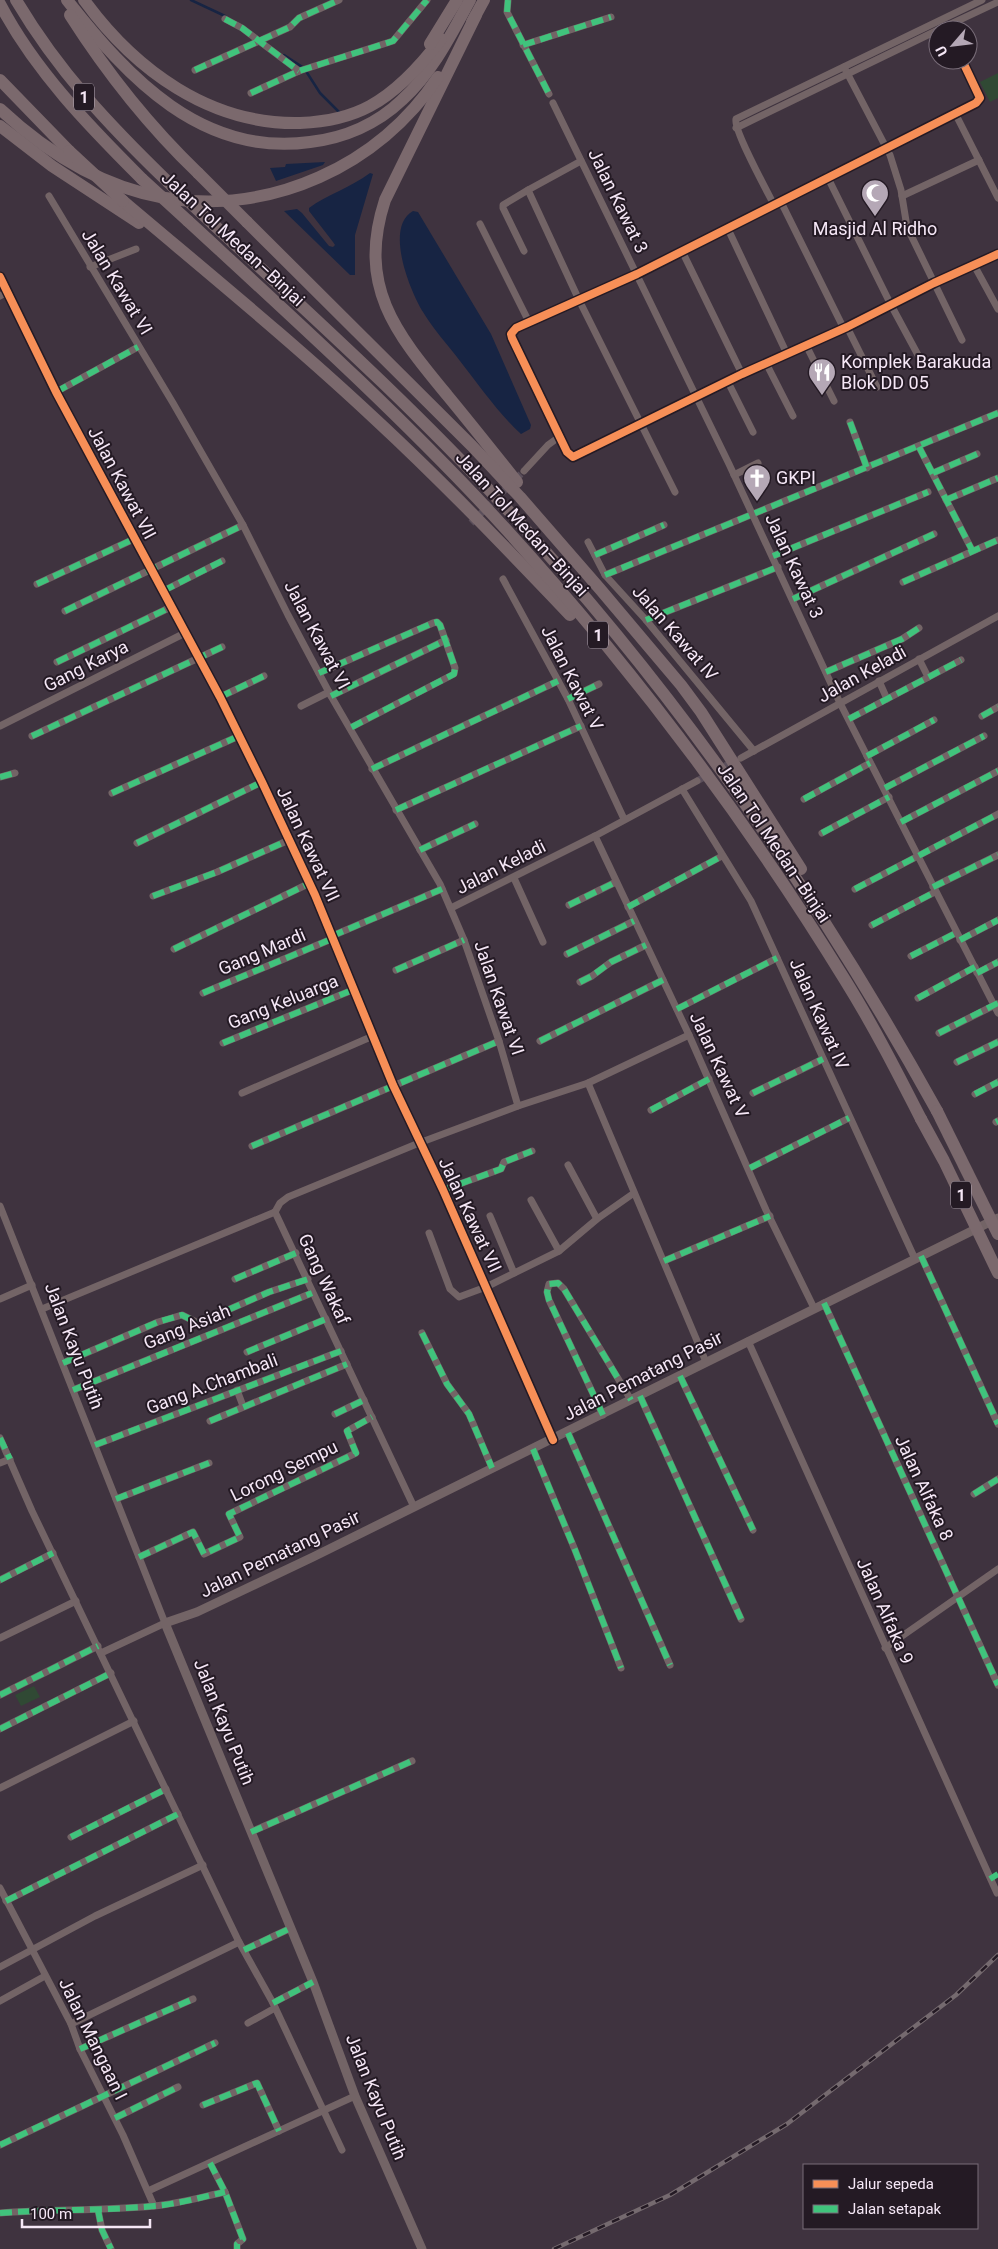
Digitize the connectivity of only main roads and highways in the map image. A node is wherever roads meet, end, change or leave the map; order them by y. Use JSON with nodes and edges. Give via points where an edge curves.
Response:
{"nodes":[{"id":1,"x":16,"y":0,"type":"edge"},
{"id":2,"x":61,"y":0,"type":"edge"},
{"id":3,"x":67,"y":0,"type":"edge"},
{"id":4,"x":84,"y":0,"type":"edge"},
{"id":5,"x":457,"y":0,"type":"edge"},
{"id":6,"x":470,"y":0,"type":"edge"},
{"id":7,"x":484,"y":0,"type":"edge"},
{"id":8,"x":0,"y":4,"type":"edge"},
{"id":9,"x":476,"y":15,"type":"junction"},
{"id":10,"x":0,"y":80,"type":"edge"},
{"id":11,"x":396,"y":87,"type":"junction"},
{"id":12,"x":0,"y":103,"type":"edge"},
{"id":13,"x":0,"y":110,"type":"edge"},
{"id":14,"x":0,"y":126,"type":"edge"},
{"id":15,"x":64,"y":154,"type":"junction"},
{"id":16,"x":118,"y":203,"type":"junction"},
{"id":17,"x":600,"y":589,"type":"junction"},
{"id":18,"x":623,"y":666,"type":"junction"},
{"id":19,"x":902,"y":1048,"type":"junction"},
{"id":20,"x":998,"y":1234,"type":"edge"},
{"id":21,"x":998,"y":1273,"type":"edge"}],
"edges":[{"from":1,"to":19,"type":"highway","name":"Jalan Tol Medan–Binjai","number":"1","bridge":true,"via":[[80,93],[168,182],[367,367],[452,451],[609,624],[679,712],[757,820],[804,889]]},
{"from":2,"to":17,"type":"highway","bridge":true,"via":[[96,54],[163,138],[472,446]]},
{"from":3,"to":6,"type":"highway","via":[[103,43],[168,104],[202,125],[239,139],[270,144],[322,140],[352,132],[395,107],[419,82],[443,49]]},
{"from":4,"to":11,"type":"highway","via":[[107,30],[170,85],[227,112],[257,120],[293,123],[335,119],[371,106]]},
{"from":5,"to":11,"type":"highway","via":[[436,36]]},
{"from":6,"to":11,"type":"highway","via":[[435,47]]},
{"from":7,"to":9,"type":"highway"},
{"from":8,"to":18,"type":"highway","name":"Jalan Tol Medan–Binjai","number":"1","bridge":true,"via":[[64,97],[142,179],[347,368],[442,462],[522,548]]},
{"from":9,"to":15,"type":"highway","via":[[436,80],[397,126],[355,159],[303,184],[241,199],[166,198],[98,177]]},
{"from":9,"to":17,"type":"highway","via":[[385,200],[375,241],[376,276],[388,313],[412,351]]},
{"from":10,"to":15,"type":"highway"},
{"from":12,"to":15,"type":"highway","via":[[35,136]]},
{"from":13,"to":15,"type":"highway","via":[[27,133]]},
{"from":14,"to":16,"type":"highway","via":[[52,166]]},
{"from":15,"to":16,"type":"highway","bridge":true},
{"from":16,"to":18,"type":"highway","via":[[275,330],[376,419]]},
{"from":17,"to":19,"type":"highway","via":[[681,685],[706,720],[851,952]]},
{"from":18,"to":21,"type":"highway","name":"Jalan Tol Medan–Binjai","number":"1","bridge":true,"via":[[699,765],[786,888],[846,982],[944,1161]]},
{"from":19,"to":20,"type":"highway","name":"Jalan Tol Medan–Binjai","number":"1","bridge":true}]}
